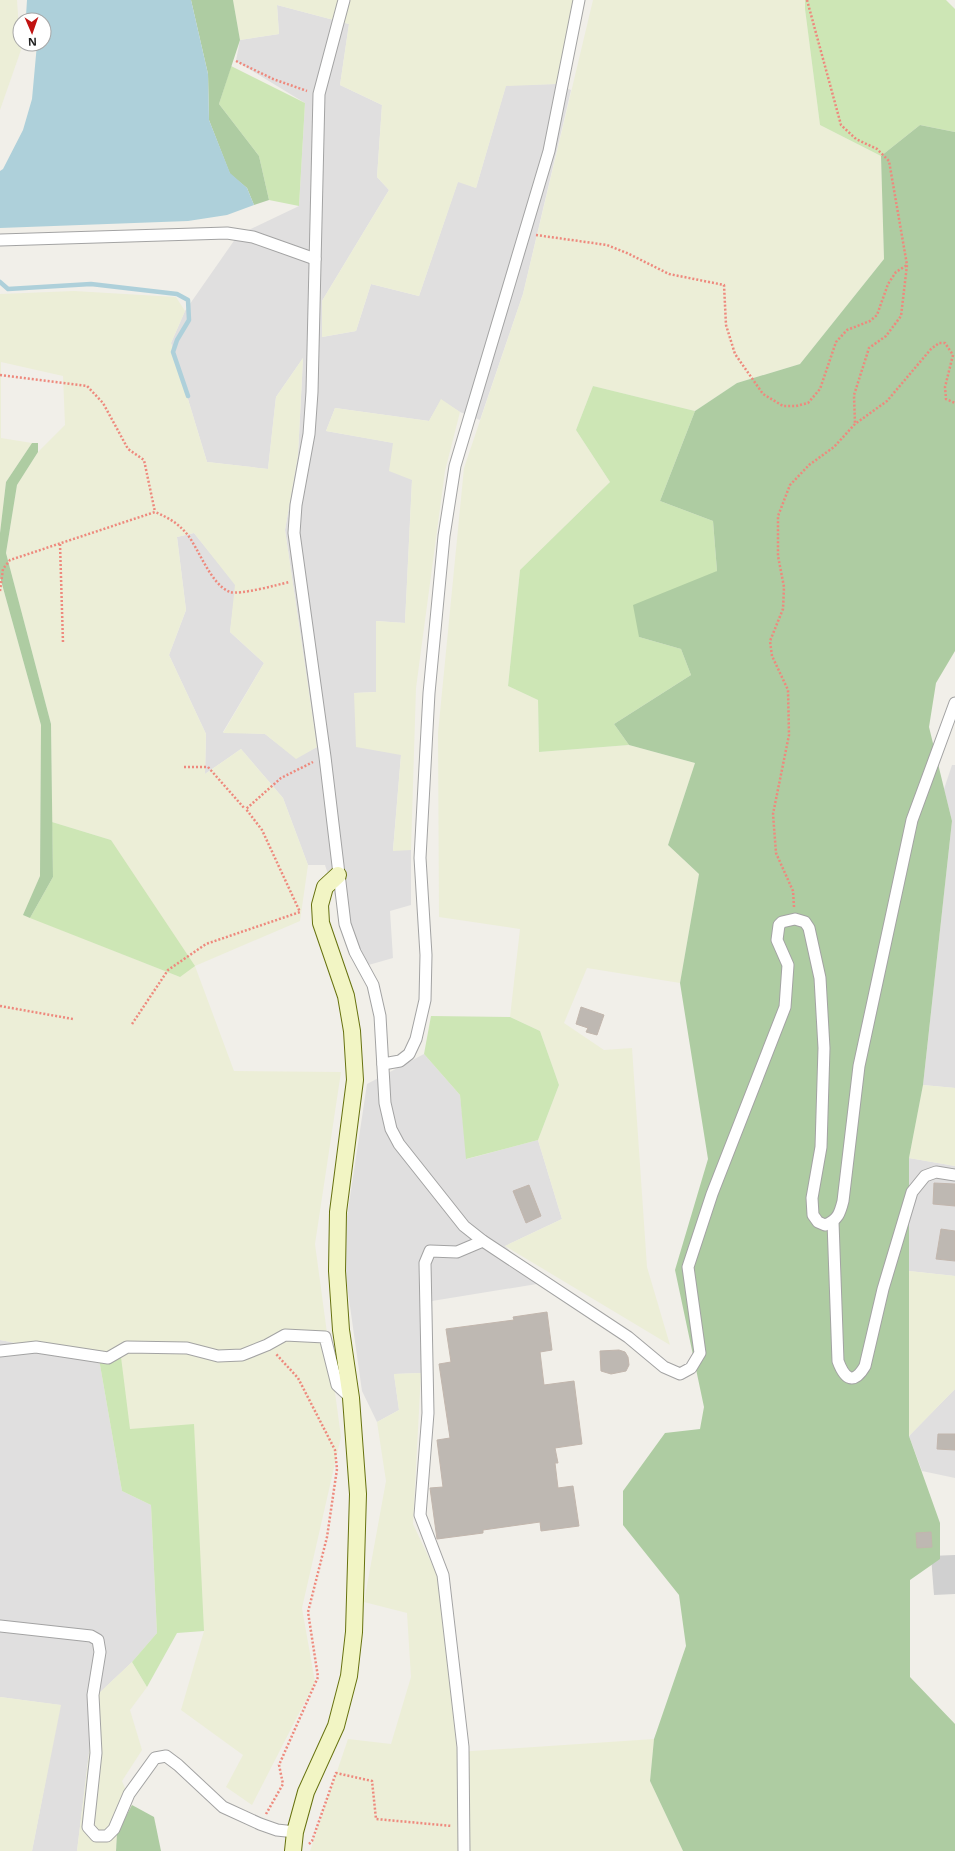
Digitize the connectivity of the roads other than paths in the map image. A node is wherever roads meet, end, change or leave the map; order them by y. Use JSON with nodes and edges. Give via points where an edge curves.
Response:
{"nodes":[{"id":1,"x":344,"y":0,"type":"edge"},
{"id":2,"x":579,"y":0,"type":"edge"},
{"id":3,"x":0,"y":240,"type":"edge"},
{"id":4,"x":315,"y":259,"type":"junction"},
{"id":5,"x":955,"y":703,"type":"edge"},
{"id":6,"x":338,"y":875,"type":"junction"},
{"id":7,"x":382,"y":1064,"type":"junction"},
{"id":8,"x":955,"y":1175,"type":"edge"},
{"id":9,"x":833,"y":1222,"type":"junction"},
{"id":10,"x":483,"y":1241,"type":"junction"},
{"id":11,"x":0,"y":1351,"type":"edge"},
{"id":12,"x":351,"y":1398,"type":"junction"},
{"id":13,"x":0,"y":1626,"type":"edge"},
{"id":14,"x":295,"y":1832,"type":"junction"},
{"id":15,"x":300,"y":1848,"type":"edge"},
{"id":16,"x":464,"y":1851,"type":"edge"}],
"edges":[{"from":1,"to":4,"type":"street","via":[[319,94]]},
{"from":2,"to":7,"type":"street","via":[[549,151],[455,466],[446,520],[429,693],[420,858],[426,955],[425,1000],[416,1040],[409,1054],[400,1061]]},
{"from":3,"to":4,"type":"street","via":[[227,233],[252,237]]},
{"from":4,"to":6,"type":"street","via":[[309,434],[296,505],[294,533],[325,757]]},
{"from":5,"to":9,"type":"street","via":[[912,820],[859,1066],[840,1216]]},
{"from":6,"to":7,"type":"street","via":[[345,924],[355,952],[373,985],[380,1016]]},
{"from":6,"to":12,"type":"street","via":[[325,887],[320,905],[321,923],[346,996],[352,1031],[355,1080],[338,1212],[337,1271],[341,1330]]},
{"from":7,"to":10,"type":"street","via":[[385,1103],[391,1129],[399,1144],[464,1226]]},
{"from":8,"to":9,"type":"street","via":[[936,1172],[925,1176],[912,1192],[883,1290],[865,1366],[860,1375],[854,1378],[848,1378],[842,1372],[838,1361]]},
{"from":9,"to":10,"type":"street","via":[[825,1225],[813,1216],[812,1198],[821,1147],[824,1048],[820,978],[809,928],[804,922],[795,919],[779,925],[777,940],[788,965],[785,1007],[712,1194],[688,1267],[700,1353],[691,1368],[680,1374],[664,1367],[628,1337]]},
{"from":10,"to":16,"type":"street","via":[[457,1252],[430,1252],[425,1263],[428,1413],[420,1515],[443,1575],[463,1747]]},
{"from":11,"to":12,"type":"street","via":[[36,1347],[108,1358],[127,1348],[186,1348],[218,1356],[242,1355],[285,1335],[325,1337],[336,1385]]},
{"from":12,"to":14,"type":"street","via":[[358,1494],[354,1632],[349,1676],[336,1726],[306,1792]]},
{"from":13,"to":14,"type":"street","via":[[91,1636],[98,1640],[100,1652],[93,1695],[96,1753],[88,1815],[88,1827],[96,1836],[107,1836],[114,1829],[129,1794],[154,1758],[166,1756],[178,1764],[223,1807],[277,1830]]},
{"from":14,"to":15,"type":"street"}]}
